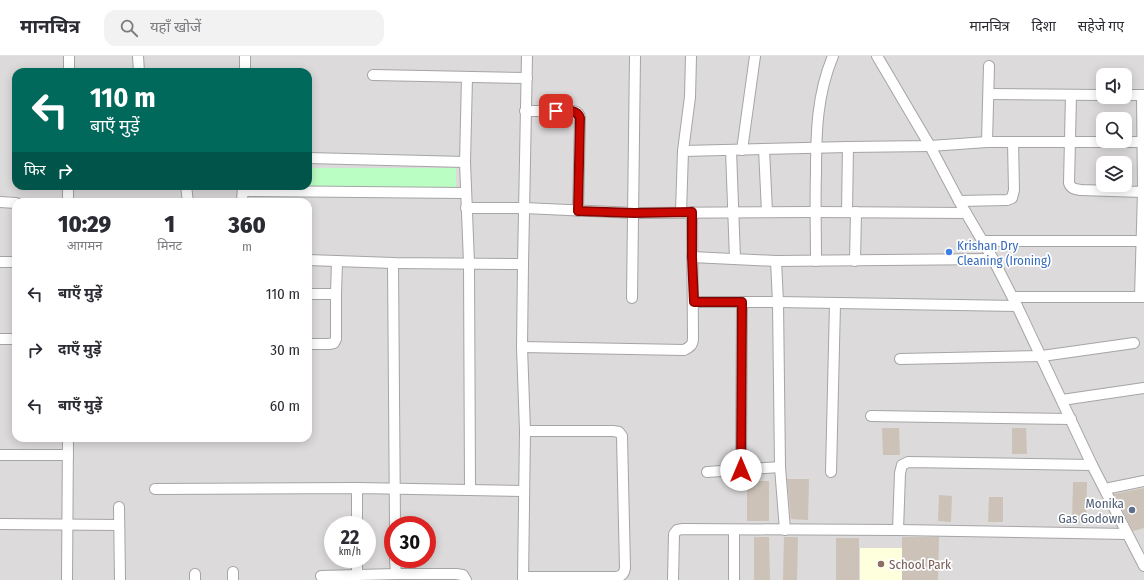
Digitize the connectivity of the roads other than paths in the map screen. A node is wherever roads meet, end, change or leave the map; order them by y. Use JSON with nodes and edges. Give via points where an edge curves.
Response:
{"nodes":[{"id":1,"x":69,"y":56,"type":"edge"},
{"id":2,"x":138,"y":56,"type":"edge"},
{"id":3,"x":245,"y":56,"type":"edge"},
{"id":4,"x":527,"y":56,"type":"edge"},
{"id":5,"x":635,"y":56,"type":"edge"},
{"id":6,"x":691,"y":56,"type":"edge"},
{"id":7,"x":755,"y":56,"type":"edge"},
{"id":8,"x":833,"y":56,"type":"edge"},
{"id":9,"x":877,"y":56,"type":"edge"},
{"id":10,"x":989,"y":66,"type":"dead end"},
{"id":11,"x":69,"y":68,"type":"edge"},
{"id":12,"x":139,"y":68,"type":"edge"},
{"id":13,"x":245,"y":68,"type":"edge"},
{"id":14,"x":373,"y":75,"type":"dead end"},
{"id":15,"x":467,"y":77,"type":"junction"},
{"id":16,"x":526,"y":78,"type":"junction"},
{"id":17,"x":989,"y":94,"type":"junction"},
{"id":18,"x":1071,"y":94,"type":"junction"},
{"id":19,"x":1096,"y":95,"type":"edge"},
{"id":20,"x":1132,"y":95,"type":"edge"},
{"id":21,"x":1143,"y":95,"type":"edge"},
{"id":22,"x":525,"y":111,"type":"junction"},
{"id":23,"x":987,"y":142,"type":"junction"},
{"id":24,"x":1013,"y":142,"type":"junction"},
{"id":25,"x":1142,"y":142,"type":"junction"},
{"id":26,"x":1070,"y":143,"type":"junction"},
{"id":27,"x":930,"y":146,"type":"junction"},
{"id":28,"x":848,"y":147,"type":"junction"},
{"id":29,"x":816,"y":148,"type":"junction"},
{"id":30,"x":764,"y":149,"type":"junction"},
{"id":31,"x":731,"y":150,"type":"junction"},
{"id":32,"x":742,"y":150,"type":"junction"},
{"id":33,"x":683,"y":151,"type":"junction"},
{"id":34,"x":312,"y":158,"type":"edge"},
{"id":35,"x":465,"y":162,"type":"junction"},
{"id":36,"x":312,"y":190,"type":"edge"},
{"id":37,"x":1143,"y":192,"type":"junction"},
{"id":38,"x":466,"y":193,"type":"junction"},
{"id":39,"x":959,"y":201,"type":"junction"},
{"id":40,"x":0,"y":202,"type":"edge"},
{"id":41,"x":12,"y":203,"type":"edge"},
{"id":42,"x":466,"y":208,"type":"junction"},
{"id":43,"x":524,"y":208,"type":"junction"},
{"id":44,"x":578,"y":211,"type":"junction"},
{"id":45,"x":681,"y":212,"type":"junction"},
{"id":46,"x":692,"y":212,"type":"junction"},
{"id":47,"x":767,"y":212,"type":"junction"},
{"id":48,"x":815,"y":212,"type":"junction"},
{"id":49,"x":851,"y":212,"type":"junction"},
{"id":50,"x":634,"y":213,"type":"junction"},
{"id":51,"x":733,"y":213,"type":"junction"},
{"id":52,"x":966,"y":213,"type":"junction"},
{"id":53,"x":982,"y":241,"type":"junction"},
{"id":54,"x":1142,"y":242,"type":"junction"},
{"id":55,"x":692,"y":257,"type":"junction"},
{"id":56,"x":735,"y":259,"type":"junction"},
{"id":57,"x":993,"y":259,"type":"junction"},
{"id":58,"x":312,"y":260,"type":"edge"},
{"id":59,"x":336,"y":261,"type":"junction"},
{"id":60,"x":776,"y":261,"type":"junction"},
{"id":61,"x":816,"y":261,"type":"junction"},
{"id":62,"x":855,"y":261,"type":"junction"},
{"id":63,"x":0,"y":262,"type":"edge"},
{"id":64,"x":12,"y":262,"type":"edge"},
{"id":65,"x":394,"y":263,"type":"junction"},
{"id":66,"x":469,"y":263,"type":"junction"},
{"id":67,"x":523,"y":264,"type":"junction"},
{"id":68,"x":312,"y":294,"type":"edge"},
{"id":69,"x":336,"y":294,"type":"junction"},
{"id":70,"x":1142,"y":297,"type":"edge"},
{"id":71,"x":632,"y":298,"type":"dead end"},
{"id":72,"x":1015,"y":301,"type":"junction"},
{"id":73,"x":694,"y":302,"type":"junction"},
{"id":74,"x":742,"y":302,"type":"junction"},
{"id":75,"x":778,"y":302,"type":"junction"},
{"id":76,"x":835,"y":304,"type":"junction"},
{"id":77,"x":0,"y":339,"type":"edge"},
{"id":78,"x":12,"y":340,"type":"edge"},
{"id":79,"x":1134,"y":343,"type":"dead end"},
{"id":80,"x":312,"y":344,"type":"edge"},
{"id":81,"x":522,"y":347,"type":"junction"},
{"id":82,"x":1042,"y":356,"type":"junction"},
{"id":83,"x":900,"y":359,"type":"dead end"},
{"id":84,"x":1144,"y":388,"type":"edge"},
{"id":85,"x":1062,"y":400,"type":"junction"},
{"id":86,"x":870,"y":416,"type":"dead end"},
{"id":87,"x":1071,"y":419,"type":"junction"},
{"id":88,"x":525,"y":431,"type":"junction"},
{"id":89,"x":68,"y":442,"type":"edge"},
{"id":90,"x":0,"y":455,"type":"edge"},
{"id":91,"x":68,"y":455,"type":"junction"},
{"id":92,"x":1092,"y":465,"type":"junction"},
{"id":93,"x":780,"y":467,"type":"junction"},
{"id":94,"x":741,"y":470,"type":"junction"},
{"id":95,"x":707,"y":472,"type":"dead end"},
{"id":96,"x":832,"y":472,"type":"dead end"},
{"id":97,"x":1144,"y":481,"type":"edge"},
{"id":98,"x":357,"y":488,"type":"junction"},
{"id":99,"x":155,"y":489,"type":"dead end"},
{"id":100,"x":395,"y":489,"type":"junction"},
{"id":101,"x":470,"y":489,"type":"junction"},
{"id":102,"x":1105,"y":489,"type":"junction"},
{"id":103,"x":523,"y":491,"type":"junction"},
{"id":104,"x":119,"y":507,"type":"dead end"},
{"id":105,"x":357,"y":516,"type":"edge"},
{"id":106,"x":395,"y":516,"type":"edge"},
{"id":107,"x":0,"y":524,"type":"edge"},
{"id":108,"x":68,"y":524,"type":"junction"},
{"id":109,"x":120,"y":525,"type":"junction"},
{"id":110,"x":734,"y":530,"type":"junction"},
{"id":111,"x":785,"y":530,"type":"junction"},
{"id":112,"x":898,"y":530,"type":"junction"},
{"id":113,"x":1127,"y":534,"type":"junction"},
{"id":114,"x":1144,"y":566,"type":"edge"},
{"id":115,"x":357,"y":568,"type":"edge"},
{"id":116,"x":396,"y":568,"type":"edge"},
{"id":117,"x":396,"y":574,"type":"junction"},
{"id":118,"x":357,"y":575,"type":"junction"},
{"id":119,"x":321,"y":576,"type":"dead end"},
{"id":120,"x":523,"y":578,"type":"edge"},
{"id":121,"x":67,"y":580,"type":"edge"},
{"id":122,"x":120,"y":580,"type":"edge"},
{"id":123,"x":466,"y":580,"type":"edge"},
{"id":124,"x":673,"y":580,"type":"edge"},
{"id":125,"x":734,"y":580,"type":"edge"}],
"edges":[{"from":1,"to":11,"type":"street"},
{"from":2,"to":12,"type":"street"},
{"from":3,"to":13,"type":"street"},
{"from":4,"to":16,"type":"street"},
{"from":5,"to":50,"type":"street"},
{"from":6,"to":33,"type":"street","via":[[690,97]]},
{"from":7,"to":32,"type":"street"},
{"from":8,"to":29,"type":"street","via":[[820,99]]},
{"from":9,"to":27,"type":"street"},
{"from":10,"to":17,"type":"street"},
{"from":14,"to":15,"type":"street"},
{"from":15,"to":16,"type":"street"},
{"from":15,"to":35,"type":"street"},
{"from":16,"to":22,"type":"street"},
{"from":17,"to":18,"type":"street"},
{"from":17,"to":23,"type":"street"},
{"from":18,"to":19,"type":"street"},
{"from":18,"to":26,"type":"street"},
{"from":20,"to":21,"type":"street"},
{"from":21,"to":25,"type":"street"},
{"from":22,"to":43,"type":"street"},
{"from":22,"to":44,"type":"street","via":[[575,111],[579,114]]},
{"from":23,"to":24,"type":"street"},
{"from":23,"to":27,"type":"street"},
{"from":24,"to":26,"type":"street"},
{"from":24,"to":39,"type":"street","via":[[1012,198]]},
{"from":25,"to":26,"type":"street"},
{"from":25,"to":37,"type":"street"},
{"from":26,"to":37,"type":"street","via":[[1070,187]]},
{"from":27,"to":28,"type":"street"},
{"from":27,"to":39,"type":"street"},
{"from":28,"to":29,"type":"street"},
{"from":28,"to":49,"type":"street"},
{"from":29,"to":30,"type":"street"},
{"from":29,"to":48,"type":"street"},
{"from":30,"to":32,"type":"street"},
{"from":30,"to":47,"type":"street"},
{"from":31,"to":32,"type":"street"},
{"from":31,"to":33,"type":"street"},
{"from":31,"to":51,"type":"street"},
{"from":33,"to":45,"type":"street"},
{"from":34,"to":35,"type":"street"},
{"from":35,"to":38,"type":"street"},
{"from":36,"to":38,"type":"street"},
{"from":37,"to":54,"type":"street"},
{"from":38,"to":42,"type":"street"},
{"from":39,"to":52,"type":"street"},
{"from":40,"to":41,"type":"street"},
{"from":42,"to":43,"type":"street"},
{"from":42,"to":66,"type":"street"},
{"from":43,"to":44,"type":"street"},
{"from":43,"to":67,"type":"street"},
{"from":44,"to":50,"type":"street"},
{"from":45,"to":46,"type":"street"},
{"from":45,"to":50,"type":"street"},
{"from":46,"to":51,"type":"street"},
{"from":46,"to":55,"type":"street"},
{"from":47,"to":48,"type":"street"},
{"from":47,"to":51,"type":"street"},
{"from":48,"to":49,"type":"street"},
{"from":48,"to":61,"type":"street"},
{"from":49,"to":52,"type":"street"},
{"from":49,"to":62,"type":"street"},
{"from":50,"to":71,"type":"street"},
{"from":51,"to":56,"type":"street"},
{"from":52,"to":53,"type":"street"},
{"from":53,"to":54,"type":"street"},
{"from":53,"to":57,"type":"street"},
{"from":54,"to":70,"type":"street"},
{"from":55,"to":56,"type":"street"},
{"from":55,"to":73,"type":"street"},
{"from":56,"to":60,"type":"street"},
{"from":57,"to":62,"type":"street"},
{"from":57,"to":72,"type":"street"},
{"from":58,"to":59,"type":"street"},
{"from":59,"to":65,"type":"street"},
{"from":59,"to":69,"type":"street"},
{"from":60,"to":61,"type":"street"},
{"from":60,"to":75,"type":"street"},
{"from":61,"to":62,"type":"street"},
{"from":63,"to":64,"type":"street"},
{"from":65,"to":66,"type":"street"},
{"from":65,"to":100,"type":"street"},
{"from":66,"to":67,"type":"street"},
{"from":66,"to":101,"type":"street"},
{"from":67,"to":81,"type":"street"},
{"from":68,"to":69,"type":"street"},
{"from":69,"to":80,"type":"street","via":[[336,339],[334,343]]},
{"from":70,"to":72,"type":"street"},
{"from":72,"to":76,"type":"street"},
{"from":72,"to":82,"type":"street"},
{"from":73,"to":74,"type":"street"},
{"from":73,"to":81,"type":"street","via":[[693,344],[684,350]]},
{"from":74,"to":75,"type":"street"},
{"from":74,"to":94,"type":"street"},
{"from":75,"to":76,"type":"street"},
{"from":75,"to":93,"type":"street"},
{"from":76,"to":96,"type":"street"},
{"from":77,"to":78,"type":"street"},
{"from":79,"to":82,"type":"street"},
{"from":81,"to":88,"type":"street"},
{"from":82,"to":83,"type":"street"},
{"from":82,"to":85,"type":"street"},
{"from":84,"to":85,"type":"street"},
{"from":85,"to":87,"type":"street"},
{"from":86,"to":87,"type":"street"},
{"from":87,"to":92,"type":"street"},
{"from":88,"to":103,"type":"street"},
{"from":88,"to":120,"type":"street","via":[[612,431],[619,432],[622,436],[625,568],[622,576],[616,577]]},
{"from":89,"to":91,"type":"street"},
{"from":90,"to":91,"type":"street"},
{"from":91,"to":108,"type":"street"},
{"from":92,"to":102,"type":"street"},
{"from":92,"to":112,"type":"street","via":[[908,462],[902,465],[900,472]]},
{"from":93,"to":94,"type":"street"},
{"from":93,"to":111,"type":"street"},
{"from":94,"to":95,"type":"street"},
{"from":97,"to":102,"type":"street"},
{"from":98,"to":99,"type":"street"},
{"from":98,"to":100,"type":"street"},
{"from":98,"to":105,"type":"street"},
{"from":100,"to":101,"type":"street"},
{"from":100,"to":106,"type":"street"},
{"from":101,"to":103,"type":"street"},
{"from":102,"to":113,"type":"street"},
{"from":103,"to":120,"type":"street"},
{"from":104,"to":109,"type":"street"},
{"from":107,"to":108,"type":"street"},
{"from":108,"to":109,"type":"street"},
{"from":108,"to":121,"type":"street"},
{"from":109,"to":122,"type":"street"},
{"from":110,"to":111,"type":"street"},
{"from":110,"to":124,"type":"street","via":[[677,530],[674,534]]},
{"from":110,"to":125,"type":"street"},
{"from":111,"to":112,"type":"street"},
{"from":112,"to":113,"type":"street"},
{"from":113,"to":114,"type":"street"},
{"from":115,"to":118,"type":"street"},
{"from":116,"to":117,"type":"street"},
{"from":117,"to":118,"type":"street"},
{"from":117,"to":123,"type":"street","via":[[456,574],[463,575]]},
{"from":118,"to":119,"type":"street"}]}
